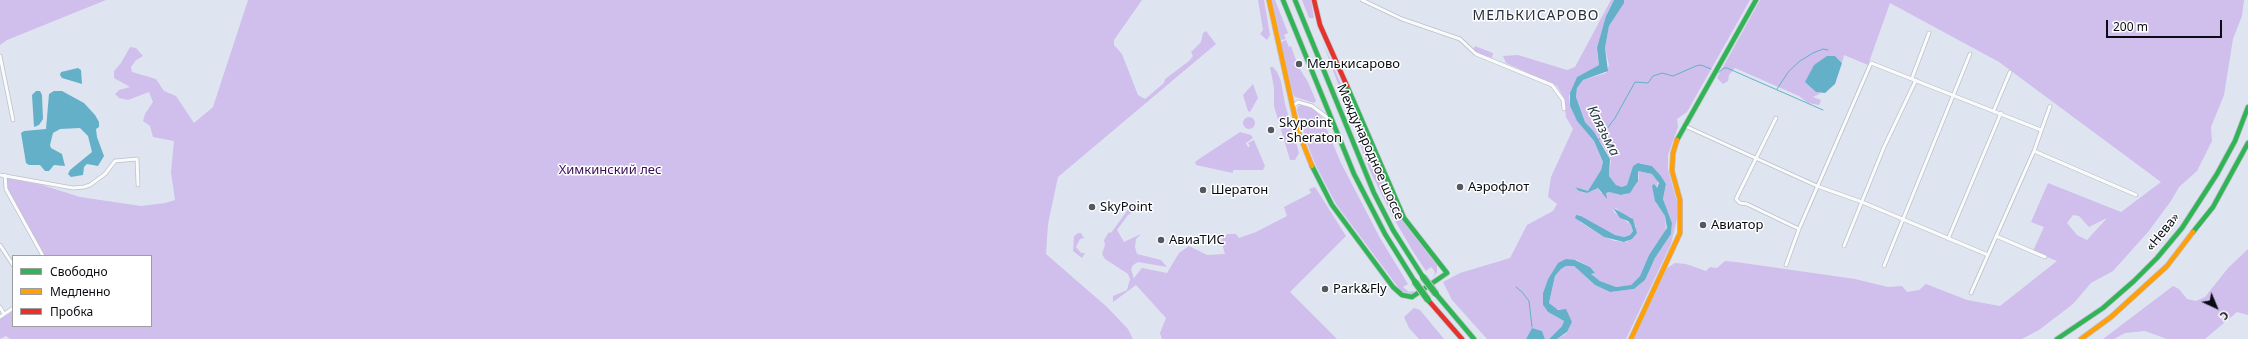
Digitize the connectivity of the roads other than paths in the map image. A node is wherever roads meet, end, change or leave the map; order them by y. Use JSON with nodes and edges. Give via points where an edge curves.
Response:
{"nodes":[{"id":1,"x":1269,"y":0,"type":"edge"},
{"id":2,"x":1283,"y":0,"type":"edge"},
{"id":3,"x":1294,"y":0,"type":"edge"},
{"id":4,"x":1314,"y":0,"type":"edge"},
{"id":5,"x":1362,"y":0,"type":"edge"},
{"id":6,"x":1756,"y":0,"type":"edge"},
{"id":7,"x":1929,"y":33,"type":"dead end"},
{"id":8,"x":1970,"y":54,"type":"dead end"},
{"id":9,"x":0,"y":56,"type":"edge"},
{"id":10,"x":2010,"y":72,"type":"dead end"},
{"id":11,"x":1914,"y":79,"type":"junction"},
{"id":12,"x":1954,"y":95,"type":"junction"},
{"id":13,"x":1290,"y":96,"type":"junction"},
{"id":14,"x":1298,"y":102,"type":"junction"},
{"id":15,"x":2050,"y":106,"type":"dead end"},
{"id":16,"x":1292,"y":107,"type":"junction"},
{"id":17,"x":2248,"y":107,"type":"edge"},
{"id":18,"x":1564,"y":109,"type":"dead end"},
{"id":19,"x":1994,"y":110,"type":"junction"},
{"id":20,"x":2001,"y":113,"type":"junction"},
{"id":21,"x":1776,"y":118,"type":"dead end"},
{"id":22,"x":13,"y":120,"type":"dead end"},
{"id":23,"x":1335,"y":124,"type":"junction"},
{"id":24,"x":1684,"y":126,"type":"junction"},
{"id":25,"x":2041,"y":130,"type":"junction"},
{"id":26,"x":2248,"y":143,"type":"edge"},
{"id":27,"x":2034,"y":151,"type":"junction"},
{"id":28,"x":1757,"y":159,"type":"junction"},
{"id":29,"x":0,"y":175,"type":"edge"},
{"id":30,"x":5,"y":175,"type":"junction"},
{"id":31,"x":138,"y":184,"type":"dead end"},
{"id":32,"x":1817,"y":186,"type":"junction"},
{"id":33,"x":2136,"y":195,"type":"dead end"},
{"id":34,"x":1862,"y":202,"type":"junction"},
{"id":35,"x":1904,"y":220,"type":"junction"},
{"id":36,"x":1799,"y":229,"type":"junction"},
{"id":37,"x":1996,"y":236,"type":"junction"},
{"id":38,"x":1948,"y":239,"type":"junction"},
{"id":39,"x":0,"y":245,"type":"edge"},
{"id":40,"x":1844,"y":246,"type":"dead end"},
{"id":41,"x":43,"y":255,"type":"edge"},
{"id":42,"x":1988,"y":255,"type":"junction"},
{"id":43,"x":2045,"y":257,"type":"dead end"},
{"id":44,"x":12,"y":263,"type":"edge"},
{"id":45,"x":1786,"y":265,"type":"dead end"},
{"id":46,"x":1884,"y":266,"type":"dead end"},
{"id":47,"x":1971,"y":293,"type":"dead end"},
{"id":48,"x":0,"y":307,"type":"edge"},
{"id":49,"x":12,"y":309,"type":"edge"},
{"id":50,"x":4,"y":314,"type":"junction"},
{"id":51,"x":0,"y":317,"type":"edge"},
{"id":52,"x":1462,"y":339,"type":"edge"},
{"id":53,"x":1474,"y":339,"type":"edge"},
{"id":54,"x":1631,"y":339,"type":"edge"},
{"id":55,"x":2057,"y":339,"type":"edge"},
{"id":56,"x":2081,"y":339,"type":"edge"}],
"edges":[{"from":1,"to":13,"type":"main road"},
{"from":2,"to":23,"type":"main road","name":"Международное шоссе"},
{"from":3,"to":53,"type":"main road","name":"Международное шоссе","bridge":true,"via":[[1363,170],[1393,230],[1423,277]]},
{"from":4,"to":16,"type":"main road","via":[[1320,25],[1404,218],[1447,273],[1412,297],[1402,295],[1394,287],[1324,191],[1310,164]]},
{"from":5,"to":18,"type":"street","via":[[1402,19],[1460,39],[1476,54],[1552,85],[1563,100]]},
{"from":6,"to":24,"type":"main road"},
{"from":7,"to":11,"type":"street"},
{"from":8,"to":12,"type":"street"},
{"from":9,"to":22,"type":"street"},
{"from":10,"to":19,"type":"street"},
{"from":11,"to":12,"type":"street"},
{"from":11,"to":32,"type":"street","via":[[1871,63]]},
{"from":11,"to":34,"type":"street"},
{"from":12,"to":19,"type":"street"},
{"from":12,"to":35,"type":"street"},
{"from":13,"to":14,"type":"street"},
{"from":13,"to":16,"type":"main road"},
{"from":14,"to":16,"type":"street"},
{"from":14,"to":23,"type":"street","via":[[1318,109]]},
{"from":15,"to":25,"type":"street"},
{"from":17,"to":55,"type":"main road","name":"«Нева»","via":[[2235,142],[2182,228],[2134,281],[2103,308]]},
{"from":19,"to":20,"type":"street"},
{"from":20,"to":25,"type":"street"},
{"from":20,"to":38,"type":"street"},
{"from":21,"to":28,"type":"street"},
{"from":23,"to":52,"type":"main road","name":"Международное шоссе","bridge":true,"via":[[1354,174],[1385,234],[1428,300]]},
{"from":24,"to":28,"type":"street"},
{"from":24,"to":54,"type":"main road","via":[[1672,158],[1672,171],[1680,200],[1680,234]]},
{"from":25,"to":27,"type":"street"},
{"from":26,"to":56,"type":"main road","name":"«Нева»","via":[[2213,207],[2167,266],[2127,304]]},
{"from":27,"to":33,"type":"street"},
{"from":27,"to":37,"type":"street"},
{"from":28,"to":32,"type":"street"},
{"from":28,"to":36,"type":"street","via":[[1736,199]]},
{"from":29,"to":30,"type":"street"},
{"from":30,"to":31,"type":"street","via":[[73,188],[84,187],[105,174],[115,161],[137,159]]},
{"from":30,"to":41,"type":"street","via":[[6,188]]},
{"from":32,"to":34,"type":"street"},
{"from":32,"to":36,"type":"street"},
{"from":34,"to":35,"type":"street"},
{"from":34,"to":40,"type":"street"},
{"from":35,"to":38,"type":"street"},
{"from":35,"to":46,"type":"street"},
{"from":36,"to":45,"type":"street"},
{"from":37,"to":42,"type":"street"},
{"from":37,"to":43,"type":"street"},
{"from":38,"to":42,"type":"street"},
{"from":39,"to":44,"type":"street"},
{"from":42,"to":47,"type":"street"},
{"from":48,"to":50,"type":"street"},
{"from":49,"to":50,"type":"street"},
{"from":50,"to":51,"type":"street"}]}
